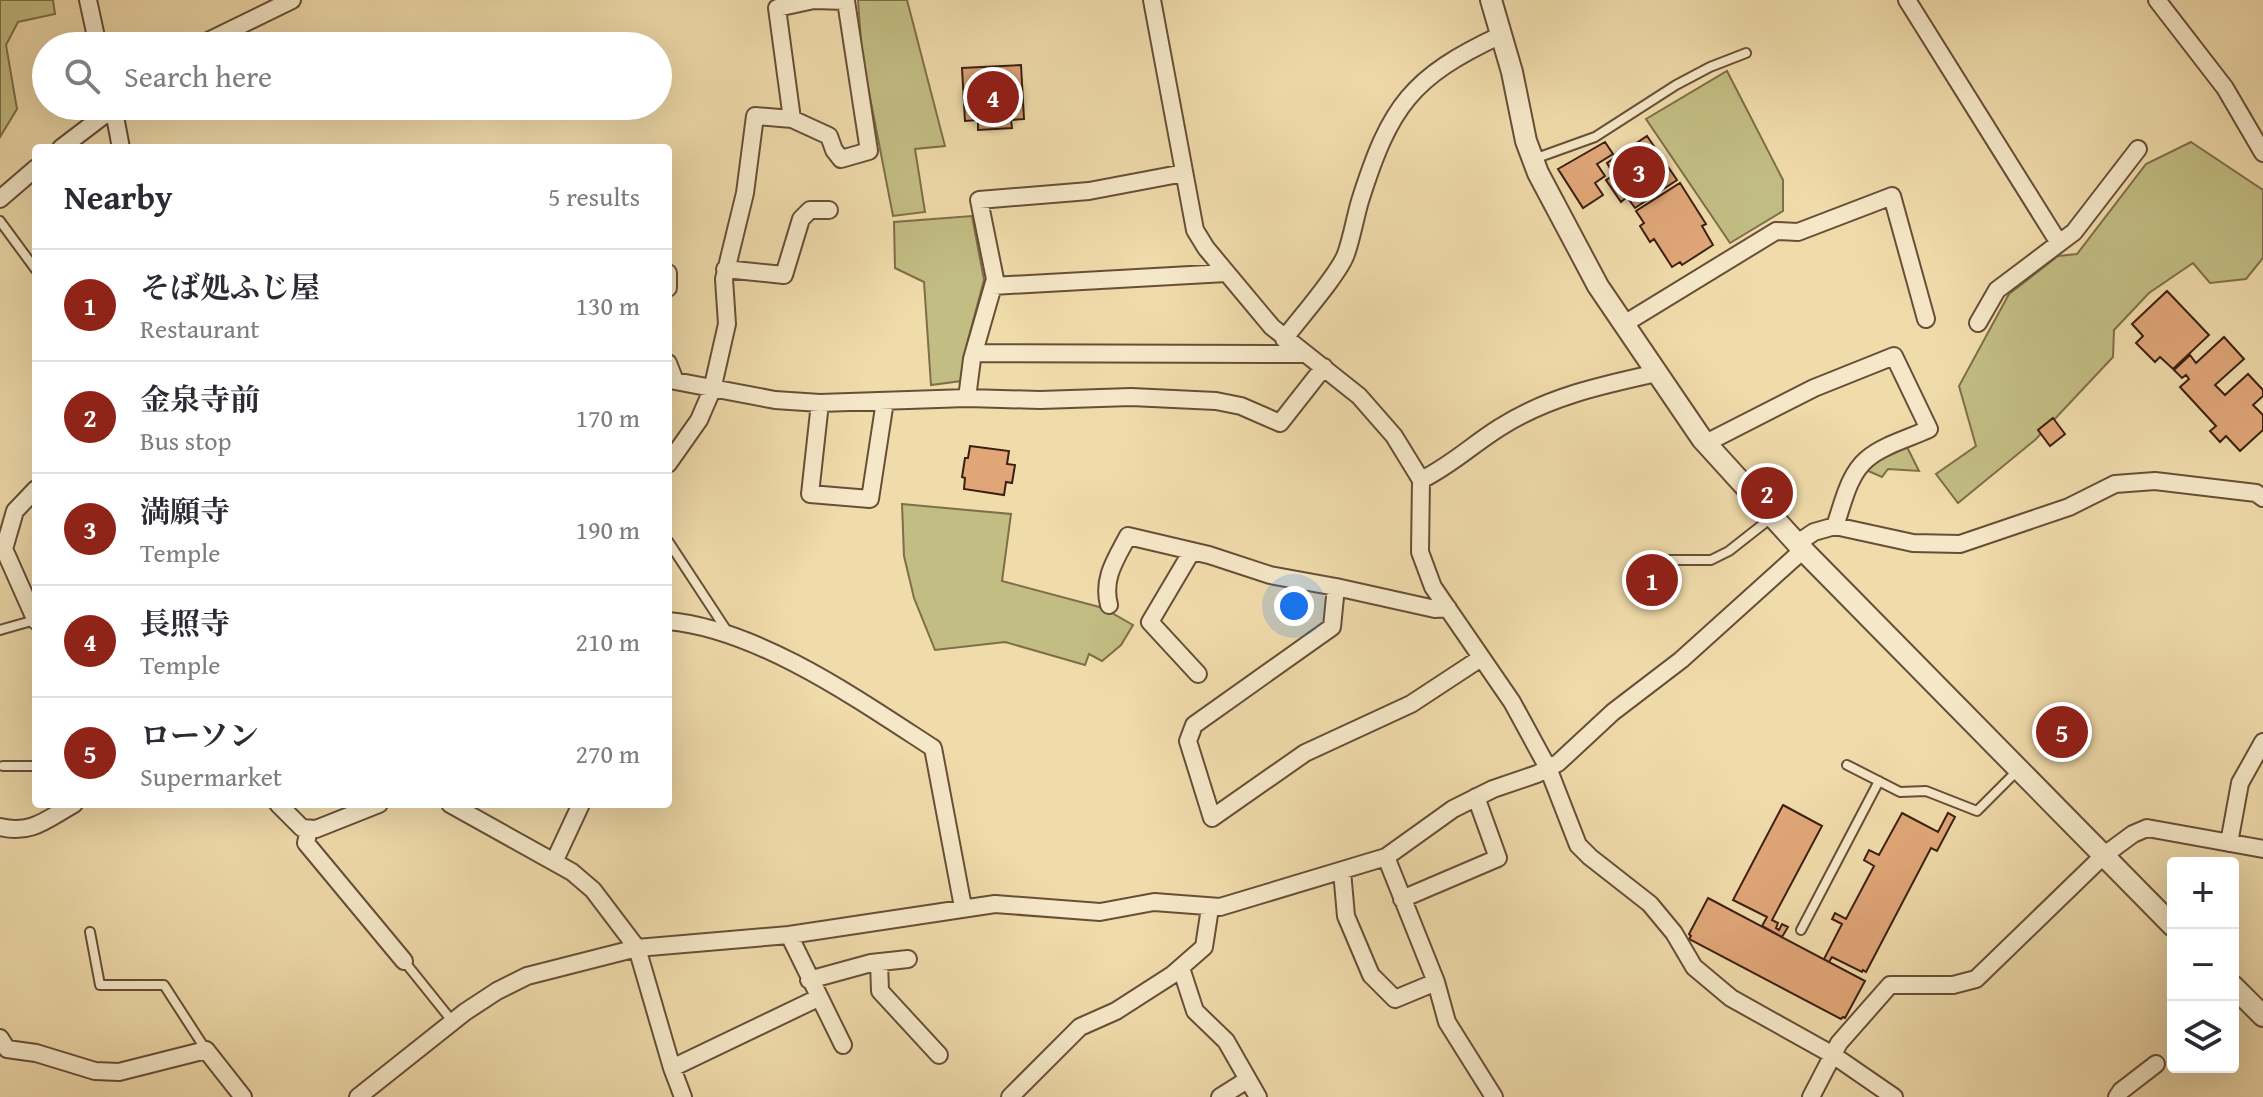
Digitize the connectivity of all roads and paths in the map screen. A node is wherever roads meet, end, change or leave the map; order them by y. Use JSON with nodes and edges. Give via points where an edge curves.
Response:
{"nodes":[{"id":1,"x":88,"y":0,"type":"edge"},
{"id":2,"x":292,"y":0,"type":"edge"},
{"id":3,"x":814,"y":0,"type":"edge"},
{"id":4,"x":1152,"y":0,"type":"edge"},
{"id":5,"x":1491,"y":0,"type":"edge"},
{"id":6,"x":1907,"y":0,"type":"edge"},
{"id":7,"x":2157,"y":0,"type":"edge"},
{"id":8,"x":95,"y":32,"type":"edge"},
{"id":9,"x":227,"y":32,"type":"edge"},
{"id":10,"x":1501,"y":35,"type":"junction"},
{"id":11,"x":1746,"y":53,"type":"dead end"},
{"id":12,"x":792,"y":119,"type":"junction"},
{"id":13,"x":98,"y":120,"type":"edge"},
{"id":14,"x":116,"y":120,"type":"edge"},
{"id":15,"x":66,"y":144,"type":"edge"},
{"id":16,"x":120,"y":144,"type":"edge"},
{"id":17,"x":2138,"y":149,"type":"dead end"},
{"id":18,"x":2263,"y":153,"type":"edge"},
{"id":19,"x":1534,"y":160,"type":"junction"},
{"id":20,"x":32,"y":171,"type":"edge"},
{"id":21,"x":1184,"y":173,"type":"junction"},
{"id":22,"x":0,"y":199,"type":"edge"},
{"id":23,"x":829,"y":210,"type":"dead end"},
{"id":24,"x":0,"y":221,"type":"edge"},
{"id":25,"x":2059,"y":243,"type":"junction"},
{"id":26,"x":32,"y":265,"type":"edge"},
{"id":27,"x":725,"y":269,"type":"junction"},
{"id":28,"x":1226,"y":273,"type":"junction"},
{"id":29,"x":993,"y":286,"type":"junction"},
{"id":30,"x":1926,"y":319,"type":"dead end"},
{"id":31,"x":1978,"y":323,"type":"dead end"},
{"id":32,"x":1624,"y":324,"type":"junction"},
{"id":33,"x":1284,"y":339,"type":"junction"},
{"id":34,"x":974,"y":353,"type":"junction"},
{"id":35,"x":1306,"y":354,"type":"junction"},
{"id":36,"x":1324,"y":367,"type":"junction"},
{"id":37,"x":1657,"y":373,"type":"junction"},
{"id":38,"x":672,"y":375,"type":"edge"},
{"id":39,"x":712,"y":390,"type":"junction"},
{"id":40,"x":967,"y":398,"type":"junction"},
{"id":41,"x":885,"y":401,"type":"junction"},
{"id":42,"x":820,"y":403,"type":"junction"},
{"id":43,"x":1706,"y":443,"type":"junction"},
{"id":44,"x":672,"y":458,"type":"edge"},
{"id":45,"x":1421,"y":480,"type":"junction"},
{"id":46,"x":32,"y":493,"type":"edge"},
{"id":47,"x":2263,"y":498,"type":"edge"},
{"id":48,"x":1772,"y":517,"type":"junction"},
{"id":49,"x":1835,"y":526,"type":"junction"},
{"id":50,"x":672,"y":547,"type":"edge"},
{"id":51,"x":1800,"y":547,"type":"junction"},
{"id":52,"x":1192,"y":551,"type":"junction"},
{"id":53,"x":1661,"y":560,"type":"dead end"},
{"id":54,"x":1336,"y":587,"type":"junction"},
{"id":55,"x":1109,"y":605,"type":"dead end"},
{"id":56,"x":1448,"y":608,"type":"junction"},
{"id":57,"x":32,"y":612,"type":"edge"},
{"id":58,"x":672,"y":621,"type":"edge"},
{"id":59,"x":32,"y":622,"type":"edge"},
{"id":60,"x":0,"y":630,"type":"edge"},
{"id":61,"x":730,"y":636,"type":"junction"},
{"id":62,"x":1481,"y":658,"type":"junction"},
{"id":63,"x":1198,"y":674,"type":"dead end"},
{"id":64,"x":2263,"y":742,"type":"edge"},
{"id":65,"x":1847,"y":765,"type":"dead end"},
{"id":66,"x":3,"y":766,"type":"dead end"},
{"id":67,"x":32,"y":766,"type":"edge"},
{"id":68,"x":1548,"y":768,"type":"junction"},
{"id":69,"x":2018,"y":769,"type":"junction"},
{"id":70,"x":1879,"y":781,"type":"junction"},
{"id":71,"x":1476,"y":797,"type":"junction"},
{"id":72,"x":67,"y":808,"type":"edge"},
{"id":73,"x":282,"y":808,"type":"edge"},
{"id":74,"x":369,"y":808,"type":"edge"},
{"id":75,"x":457,"y":808,"type":"edge"},
{"id":76,"x":579,"y":808,"type":"edge"},
{"id":77,"x":0,"y":827,"type":"edge"},
{"id":78,"x":309,"y":829,"type":"junction"},
{"id":79,"x":2229,"y":843,"type":"junction"},
{"id":80,"x":2263,"y":849,"type":"edge"},
{"id":81,"x":2103,"y":856,"type":"junction"},
{"id":82,"x":1386,"y":857,"type":"junction"},
{"id":83,"x":554,"y":862,"type":"junction"},
{"id":84,"x":1342,"y":871,"type":"junction"},
{"id":85,"x":1402,"y":899,"type":"junction"},
{"id":86,"x":963,"y":907,"type":"junction"},
{"id":87,"x":1210,"y":908,"type":"junction"},
{"id":88,"x":2167,"y":920,"type":"edge"},
{"id":89,"x":1801,"y":930,"type":"dead end"},
{"id":90,"x":90,"y":932,"type":"dead end"},
{"id":91,"x":789,"y":935,"type":"junction"},
{"id":92,"x":637,"y":948,"type":"junction"},
{"id":93,"x":908,"y":959,"type":"dead end"},
{"id":94,"x":404,"y":961,"type":"joint"},
{"id":95,"x":879,"y":962,"type":"junction"},
{"id":96,"x":1181,"y":968,"type":"junction"},
{"id":97,"x":809,"y":980,"type":"junction"},
{"id":98,"x":1436,"y":982,"type":"junction"},
{"id":99,"x":2239,"y":992,"type":"edge"},
{"id":100,"x":818,"y":998,"type":"junction"},
{"id":101,"x":2263,"y":1016,"type":"edge"},
{"id":102,"x":453,"y":1022,"type":"junction"},
{"id":103,"x":0,"y":1038,"type":"edge"},
{"id":104,"x":843,"y":1045,"type":"dead end"},
{"id":105,"x":206,"y":1050,"type":"junction"},
{"id":106,"x":939,"y":1055,"type":"dead end"},
{"id":107,"x":1833,"y":1055,"type":"junction"},
{"id":108,"x":2156,"y":1064,"type":"dead end"},
{"id":109,"x":672,"y":1068,"type":"junction"},
{"id":110,"x":1247,"y":1080,"type":"junction"},
{"id":111,"x":243,"y":1097,"type":"edge"},
{"id":112,"x":358,"y":1097,"type":"edge"},
{"id":113,"x":683,"y":1097,"type":"edge"},
{"id":114,"x":1010,"y":1097,"type":"edge"},
{"id":115,"x":1220,"y":1097,"type":"edge"},
{"id":116,"x":1258,"y":1097,"type":"edge"},
{"id":117,"x":1494,"y":1097,"type":"edge"},
{"id":118,"x":1811,"y":1097,"type":"edge"},
{"id":119,"x":1894,"y":1097,"type":"edge"},
{"id":120,"x":2117,"y":1097,"type":"edge"}],
"edges":[{"from":1,"to":8,"type":"street"},
{"from":2,"to":9,"type":"street"},
{"from":3,"to":12,"type":"street","via":[[777,8]]},
{"from":3,"to":12,"type":"street","via":[[846,1],[869,151],[841,159],[829,136]]},
{"from":4,"to":21,"type":"street"},
{"from":5,"to":10,"type":"street"},
{"from":6,"to":25,"type":"street"},
{"from":7,"to":18,"type":"street","via":[[2225,88]]},
{"from":10,"to":19,"type":"street"},
{"from":10,"to":33,"type":"street","via":[[1437,68],[1396,111],[1360,201],[1345,257]]},
{"from":11,"to":19,"type":"lane","via":[[1676,85],[1595,137]]},
{"from":12,"to":27,"type":"street","via":[[755,116],[745,193]]},
{"from":13,"to":15,"type":"street"},
{"from":14,"to":16,"type":"street"},
{"from":17,"to":25,"type":"street","via":[[2074,232]]},
{"from":19,"to":32,"type":"street","via":[[1598,286]]},
{"from":20,"to":22,"type":"street"},
{"from":21,"to":28,"type":"street","via":[[1195,230]]},
{"from":21,"to":29,"type":"street","via":[[1089,191],[979,200]]},
{"from":23,"to":27,"type":"street","via":[[810,210],[801,219],[784,275]]},
{"from":24,"to":26,"type":"lane"},
{"from":25,"to":31,"type":"street","via":[[1997,290]]},
{"from":27,"to":39,"type":"street","via":[[727,324]]},
{"from":28,"to":29,"type":"street"},
{"from":28,"to":33,"type":"street"},
{"from":29,"to":34,"type":"street"},
{"from":30,"to":32,"type":"street","via":[[1892,196],[1798,232],[1776,231]]},
{"from":32,"to":37,"type":"street"},
{"from":33,"to":35,"type":"street"},
{"from":34,"to":35,"type":"street"},
{"from":34,"to":40,"type":"street"},
{"from":35,"to":36,"type":"street"},
{"from":36,"to":40,"type":"street","via":[[1280,423],[1216,401]]},
{"from":36,"to":45,"type":"street","via":[[1394,436]]},
{"from":37,"to":43,"type":"street"},
{"from":37,"to":45,"type":"street","via":[[1565,396],[1500,427]]},
{"from":38,"to":39,"type":"street","via":[[675,381]]},
{"from":39,"to":42,"type":"street"},
{"from":39,"to":44,"type":"street"},
{"from":40,"to":41,"type":"street"},
{"from":41,"to":42,"type":"street"},
{"from":41,"to":42,"type":"street","via":[[870,499],[810,494]]},
{"from":43,"to":48,"type":"street"},
{"from":43,"to":49,"type":"street","via":[[1814,388],[1894,356],[1929,429],[1869,456],[1847,489]]},
{"from":45,"to":56,"type":"street","via":[[1420,552],[1433,587]]},
{"from":46,"to":57,"type":"street","via":[[15,511],[4,549]]},
{"from":47,"to":49,"type":"street","via":[[2155,481],[2115,484],[2069,507],[1960,544],[1913,543]]},
{"from":48,"to":51,"type":"street"},
{"from":48,"to":53,"type":"lane","via":[[1711,560]]},
{"from":49,"to":51,"type":"street","via":[[1814,532]]},
{"from":50,"to":61,"type":"lane"},
{"from":51,"to":68,"type":"street","via":[[1681,660]]},
{"from":51,"to":69,"type":"street"},
{"from":52,"to":54,"type":"street","via":[[1270,575]]},
{"from":52,"to":55,"type":"street","via":[[1128,536],[1109,571]]},
{"from":52,"to":63,"type":"street","via":[[1150,622]]},
{"from":54,"to":56,"type":"street"},
{"from":54,"to":62,"type":"street","via":[[1332,627],[1194,725],[1188,741],[1212,818],[1305,753],[1411,704]]},
{"from":56,"to":62,"type":"street"},
{"from":58,"to":61,"type":"street"},
{"from":59,"to":60,"type":"lane"},
{"from":61,"to":86,"type":"street","via":[[852,696],[933,748]]},
{"from":62,"to":68,"type":"street"},
{"from":64,"to":79,"type":"street","via":[[2240,783]]},
{"from":65,"to":70,"type":"lane"},
{"from":66,"to":67,"type":"lane"},
{"from":68,"to":71,"type":"street"},
{"from":68,"to":107,"type":"street","via":[[1578,845],[1650,904],[1694,967],[1731,998]]},
{"from":69,"to":70,"type":"lane","via":[[1977,811],[1926,791],[1900,792]]},
{"from":69,"to":81,"type":"street"},
{"from":70,"to":89,"type":"lane"},
{"from":71,"to":82,"type":"street"},
{"from":71,"to":85,"type":"street","via":[[1498,858]]},
{"from":72,"to":77,"type":"street","via":[[18,832]]},
{"from":73,"to":78,"type":"street"},
{"from":74,"to":78,"type":"street"},
{"from":75,"to":83,"type":"street"},
{"from":76,"to":83,"type":"street"},
{"from":78,"to":94,"type":"street","via":[[306,843]]},
{"from":79,"to":80,"type":"street"},
{"from":79,"to":81,"type":"street","via":[[2147,828]]},
{"from":81,"to":88,"type":"street"},
{"from":81,"to":107,"type":"street","via":[[1976,979],[1953,985],[1890,985]]},
{"from":82,"to":84,"type":"street"},
{"from":82,"to":85,"type":"street"},
{"from":83,"to":92,"type":"street","via":[[593,890]]},
{"from":84,"to":87,"type":"street"},
{"from":84,"to":98,"type":"street","via":[[1346,916],[1371,975],[1395,999]]},
{"from":85,"to":98,"type":"street"},
{"from":86,"to":87,"type":"street","via":[[995,904],[1100,912],[1154,902]]},
{"from":86,"to":91,"type":"street"},
{"from":87,"to":96,"type":"street","via":[[1204,947]]},
{"from":90,"to":105,"type":"lane","via":[[100,985],[164,985]]},
{"from":91,"to":92,"type":"street"},
{"from":91,"to":97,"type":"street"},
{"from":92,"to":102,"type":"street","via":[[527,976]]},
{"from":92,"to":109,"type":"street"},
{"from":93,"to":95,"type":"street"},
{"from":94,"to":102,"type":"lane"},
{"from":95,"to":97,"type":"street"},
{"from":95,"to":106,"type":"street","via":[[880,991]]},
{"from":96,"to":110,"type":"street","via":[[1195,1011],[1226,1041]]},
{"from":96,"to":114,"type":"street","via":[[1116,1011],[1080,1027]]},
{"from":97,"to":100,"type":"street"},
{"from":98,"to":117,"type":"street","via":[[1447,1022]]},
{"from":99,"to":101,"type":"street"},
{"from":100,"to":104,"type":"street"},
{"from":100,"to":109,"type":"street"},
{"from":102,"to":112,"type":"street"},
{"from":103,"to":105,"type":"street","via":[[7,1049],[95,1071],[119,1072]]},
{"from":105,"to":111,"type":"street"},
{"from":107,"to":118,"type":"street"},
{"from":107,"to":119,"type":"street"},
{"from":108,"to":120,"type":"street"},
{"from":109,"to":113,"type":"street"},
{"from":110,"to":115,"type":"street"},
{"from":110,"to":116,"type":"street"}]}
